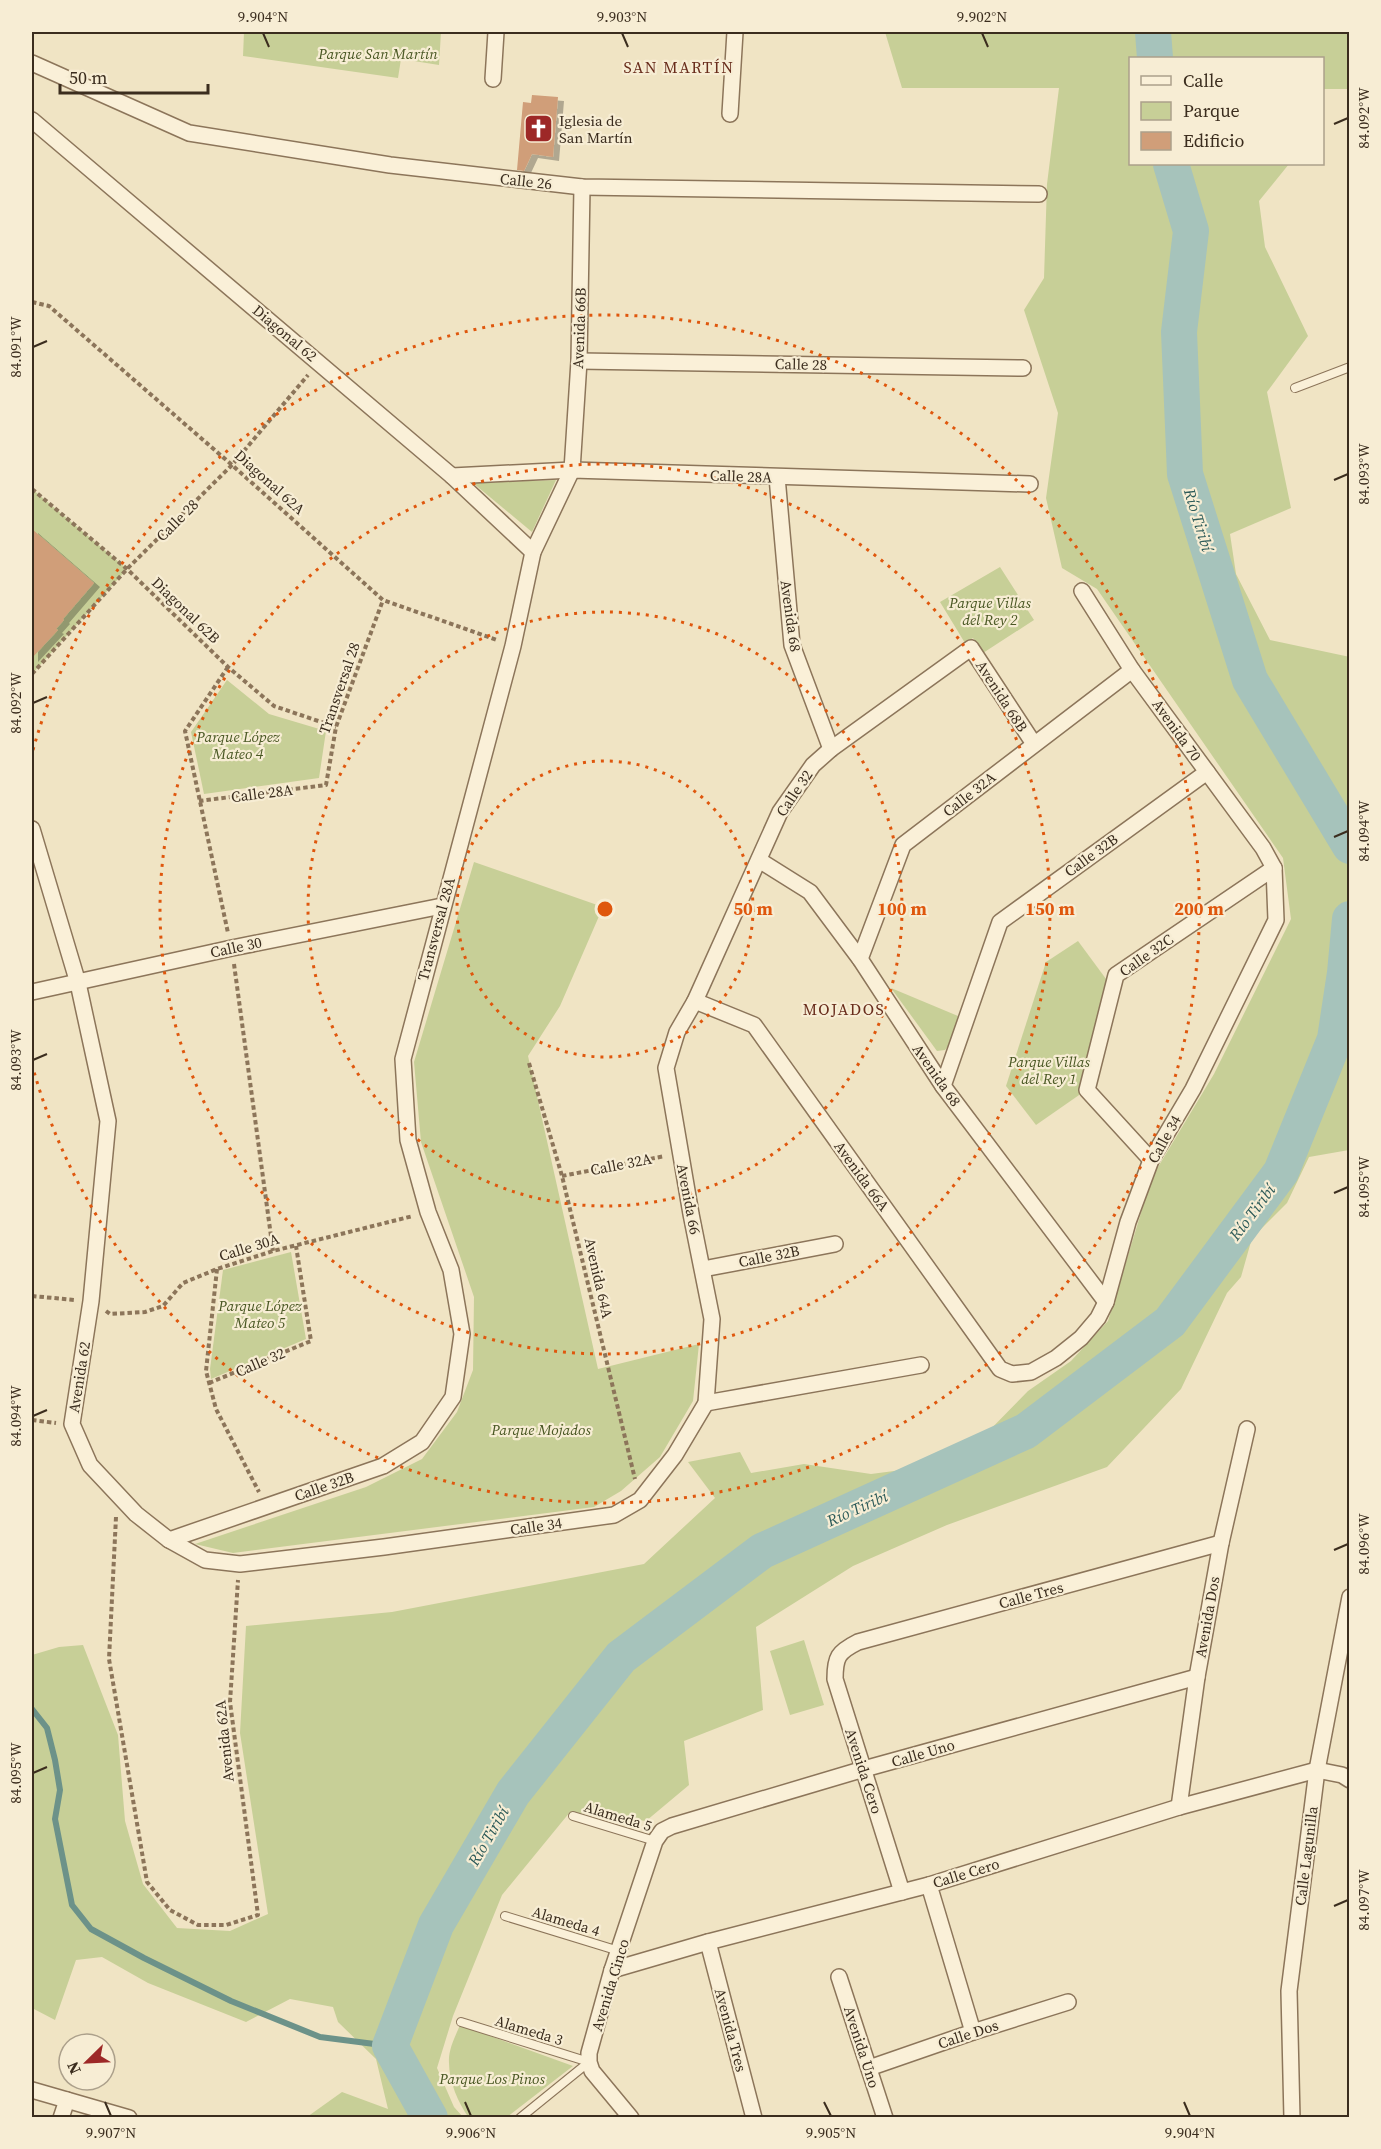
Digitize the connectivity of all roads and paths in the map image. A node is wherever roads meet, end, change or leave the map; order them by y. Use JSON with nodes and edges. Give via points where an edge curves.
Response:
{"nodes":[{"id":1,"x":496,"y":32,"type":"edge"},
{"id":2,"x":735,"y":32,"type":"edge"},
{"id":3,"x":32,"y":63,"type":"edge"},
{"id":4,"x":493,"y":79,"type":"dead end"},
{"id":5,"x":730,"y":114,"type":"dead end"},
{"id":6,"x":32,"y":120,"type":"edge"},
{"id":7,"x":582,"y":187,"type":"junction"},
{"id":8,"x":1039,"y":194,"type":"dead end"},
{"id":9,"x":32,"y":302,"type":"edge"},
{"id":10,"x":579,"y":361,"type":"junction"},
{"id":11,"x":319,"y":362,"type":"junction"},
{"id":12,"x":1350,"y":367,"type":"edge"},
{"id":13,"x":1023,"y":368,"type":"dead end"},
{"id":14,"x":1295,"y":388,"type":"dead end"},
{"id":15,"x":232,"y":465,"type":"junction"},
{"id":16,"x":572,"y":470,"type":"junction"},
{"id":17,"x":452,"y":476,"type":"junction"},
{"id":18,"x":777,"y":477,"type":"junction"},
{"id":19,"x":1030,"y":484,"type":"dead end"},
{"id":20,"x":32,"y":489,"type":"edge"},
{"id":21,"x":533,"y":552,"type":"junction"},
{"id":22,"x":128,"y":569,"type":"junction"},
{"id":23,"x":1082,"y":591,"type":"dead end"},
{"id":24,"x":383,"y":600,"type":"junction"},
{"id":25,"x":513,"y":646,"type":"junction"},
{"id":26,"x":971,"y":648,"type":"joint"},
{"id":27,"x":1132,"y":670,"type":"junction"},
{"id":28,"x":32,"y":674,"type":"edge"},
{"id":29,"x":336,"y":727,"type":"junction"},
{"id":30,"x":1034,"y":744,"type":"junction"},
{"id":31,"x":831,"y":749,"type":"junction"},
{"id":32,"x":1207,"y":772,"type":"junction"},
{"id":33,"x":326,"y":785,"type":"joint"},
{"id":34,"x":199,"y":801,"type":"dead end"},
{"id":35,"x":32,"y":829,"type":"edge"},
{"id":36,"x":759,"y":860,"type":"junction"},
{"id":37,"x":1274,"y":868,"type":"junction"},
{"id":38,"x":442,"y":906,"type":"junction"},
{"id":39,"x":860,"y":959,"type":"junction"},
{"id":40,"x":78,"y":983,"type":"junction"},
{"id":41,"x":32,"y":992,"type":"edge"},
{"id":42,"x":695,"y":1001,"type":"junction"},
{"id":43,"x":529,"y":1063,"type":"dead end"},
{"id":44,"x":943,"y":1086,"type":"junction"},
{"id":45,"x":680,"y":1153,"type":"junction"},
{"id":46,"x":1151,"y":1160,"type":"junction"},
{"id":47,"x":562,"y":1176,"type":"junction"},
{"id":48,"x":428,"y":1212,"type":"junction"},
{"id":49,"x":836,"y":1244,"type":"dead end"},
{"id":50,"x":296,"y":1246,"type":"junction"},
{"id":51,"x":218,"y":1269,"type":"junction"},
{"id":52,"x":703,"y":1269,"type":"junction"},
{"id":53,"x":32,"y":1296,"type":"edge"},
{"id":54,"x":91,"y":1301,"type":"junction"},
{"id":55,"x":1106,"y":1302,"type":"junction"},
{"id":56,"x":921,"y":1365,"type":"dead end"},
{"id":57,"x":1012,"y":1374,"type":"joint"},
{"id":58,"x":209,"y":1383,"type":"junction"},
{"id":59,"x":453,"y":1397,"type":"joint"},
{"id":60,"x":706,"y":1403,"type":"junction"},
{"id":61,"x":32,"y":1420,"type":"edge"},
{"id":62,"x":72,"y":1424,"type":"junction"},
{"id":63,"x":1247,"y":1429,"type":"dead end"},
{"id":64,"x":117,"y":1492,"type":"junction"},
{"id":65,"x":640,"y":1500,"type":"junction"},
{"id":66,"x":266,"y":1506,"type":"junction"},
{"id":67,"x":170,"y":1540,"type":"junction"},
{"id":68,"x":1221,"y":1543,"type":"junction"},
{"id":69,"x":240,"y":1564,"type":"junction"},
{"id":70,"x":1350,"y":1598,"type":"edge"},
{"id":71,"x":842,"y":1650,"type":"joint"},
{"id":72,"x":1197,"y":1677,"type":"junction"},
{"id":73,"x":864,"y":1769,"type":"junction"},
{"id":74,"x":1317,"y":1770,"type":"junction"},
{"id":75,"x":1350,"y":1780,"type":"edge"},
{"id":76,"x":1179,"y":1807,"type":"junction"},
{"id":77,"x":573,"y":1816,"type":"dead end"},
{"id":78,"x":655,"y":1841,"type":"junction"},
{"id":79,"x":929,"y":1885,"type":"junction"},
{"id":80,"x":902,"y":1892,"type":"junction"},
{"id":81,"x":505,"y":1916,"type":"dead end"},
{"id":82,"x":708,"y":1942,"type":"junction"},
{"id":83,"x":620,"y":1951,"type":"junction"},
{"id":84,"x":612,"y":1970,"type":"junction"},
{"id":85,"x":839,"y":1977,"type":"dead end"},
{"id":86,"x":1068,"y":2002,"type":"dead end"},
{"id":87,"x":461,"y":2022,"type":"dead end"},
{"id":88,"x":973,"y":2032,"type":"junction"},
{"id":89,"x":589,"y":2062,"type":"junction"},
{"id":90,"x":869,"y":2068,"type":"junction"},
{"id":91,"x":32,"y":2090,"type":"edge"},
{"id":92,"x":67,"y":2100,"type":"junction"},
{"id":93,"x":61,"y":2118,"type":"edge"},
{"id":94,"x":129,"y":2118,"type":"edge"},
{"id":95,"x":520,"y":2118,"type":"edge"},
{"id":96,"x":631,"y":2118,"type":"edge"},
{"id":97,"x":754,"y":2118,"type":"edge"},
{"id":98,"x":885,"y":2118,"type":"edge"},
{"id":99,"x":1292,"y":2118,"type":"edge"}],
"edges":[{"from":1,"to":4,"type":"street"},
{"from":2,"to":5,"type":"street"},
{"from":3,"to":7,"type":"street","name":"Calle 26","via":[[189,133],[390,165]]},
{"from":6,"to":11,"type":"street","name":"Diagonal 62"},
{"from":7,"to":8,"type":"street","name":"Calle 26"},
{"from":7,"to":10,"type":"street","name":"Avenida 66B"},
{"from":9,"to":15,"type":"path","name":"Diagonal 62A","via":[[49,306]]},
{"from":10,"to":13,"type":"street","name":"Calle 28"},
{"from":10,"to":16,"type":"street","name":"Avenida 66B"},
{"from":11,"to":15,"type":"path","name":"Calle 28"},
{"from":11,"to":17,"type":"street","name":"Diagonal 62"},
{"from":12,"to":14,"type":"lane"},
{"from":15,"to":22,"type":"path","name":"Calle 28"},
{"from":15,"to":24,"type":"path","name":"Diagonal 62A"},
{"from":16,"to":17,"type":"street","name":"Calle 28A"},
{"from":16,"to":18,"type":"street","name":"Calle 28A"},
{"from":16,"to":21,"type":"street","name":"Transversal 28A"},
{"from":17,"to":21,"type":"street","name":"Diagonal 62"},
{"from":18,"to":19,"type":"street","name":"Calle 28A"},
{"from":18,"to":31,"type":"street","name":"Avenida 68","via":[[792,645]]},
{"from":20,"to":22,"type":"path","name":"Diagonal 62B"},
{"from":21,"to":25,"type":"street","name":"Transversal 28A"},
{"from":22,"to":28,"type":"path","name":"Calle 28"},
{"from":22,"to":29,"type":"path","name":"Diagonal 62B","via":[[228,667],[274,706]]},
{"from":23,"to":27,"type":"street","name":"Avenida 70"},
{"from":24,"to":25,"type":"path","name":"Diagonal 62A"},
{"from":24,"to":29,"type":"path","name":"Transversal 28"},
{"from":25,"to":38,"type":"street","name":"Transversal 28A"},
{"from":26,"to":30,"type":"street","name":"Avenida 68B"},
{"from":26,"to":31,"type":"street","name":"Calle 32"},
{"from":27,"to":30,"type":"street","name":"Calle 32A"},
{"from":27,"to":32,"type":"street","name":"Avenida 70"},
{"from":29,"to":33,"type":"path","name":"Transversal 28"},
{"from":30,"to":39,"type":"street","name":"Calle 32A","via":[[903,845]]},
{"from":31,"to":36,"type":"street","name":"Calle 32","via":[[813,765],[780,812]]},
{"from":32,"to":37,"type":"street","name":"Avenida 70"},
{"from":32,"to":44,"type":"street","name":"Calle 32B","via":[[1000,922]]},
{"from":33,"to":34,"type":"path","name":"Calle 28A"},
{"from":35,"to":40,"type":"street","name":"Avenida 62"},
{"from":36,"to":39,"type":"street","name":"Avenida 68","via":[[810,892]]},
{"from":36,"to":42,"type":"street","name":"Calle 32"},
{"from":37,"to":46,"type":"street","name":"Calle 34","via":[[1276,920],[1193,1089]]},
{"from":37,"to":46,"type":"street","name":"Calle 32C","via":[[1116,975],[1087,1090]]},
{"from":38,"to":40,"type":"street","name":"Calle 30"},
{"from":38,"to":48,"type":"street","name":"Transversal 28A","via":[[403,1059],[408,1140]]},
{"from":39,"to":44,"type":"street","name":"Avenida 68"},
{"from":40,"to":41,"type":"street","name":"Calle 30"},
{"from":40,"to":54,"type":"street","name":"Avenida 62","via":[[108,1121]]},
{"from":42,"to":45,"type":"street","name":"Avenida 66","via":[[677,1032],[666,1068]]},
{"from":42,"to":57,"type":"street","name":"Avenida 66A","via":[[754,1025],[1000,1370]]},
{"from":43,"to":47,"type":"path","name":"Avenida 64A"},
{"from":44,"to":55,"type":"street","name":"Avenida 68"},
{"from":45,"to":47,"type":"path","name":"Calle 32A"},
{"from":45,"to":52,"type":"street","name":"Avenida 66"},
{"from":46,"to":55,"type":"street","name":"Calle 34","via":[[1128,1222]]},
{"from":47,"to":65,"type":"path","name":"Avenida 64A"},
{"from":48,"to":50,"type":"path","name":"Calle 30A"},
{"from":48,"to":59,"type":"street","name":"Transversal 28A","via":[[451,1270],[462,1334]]},
{"from":49,"to":52,"type":"street","name":"Calle 32B"},
{"from":50,"to":51,"type":"path","name":"Calle 30A"},
{"from":50,"to":58,"type":"path","name":"Calle 32","via":[[311,1341]]},
{"from":51,"to":54,"type":"path","name":"Calle 30A","via":[[183,1283],[163,1306],[145,1312],[110,1314]]},
{"from":51,"to":58,"type":"path","via":[[206,1371]]},
{"from":52,"to":60,"type":"street","name":"Avenida 66","via":[[712,1319]]},
{"from":53,"to":54,"type":"path"},
{"from":54,"to":62,"type":"street","name":"Avenida 62"},
{"from":55,"to":57,"type":"street","name":"Calle 34","via":[[1081,1338],[1056,1358],[1031,1372]]},
{"from":56,"to":60,"type":"street"},
{"from":58,"to":66,"type":"path","via":[[216,1409]]},
{"from":59,"to":66,"type":"street","name":"Calle 32B","via":[[422,1442],[383,1466]]},
{"from":60,"to":65,"type":"street","name":"Calle 34","via":[[675,1455]]},
{"from":61,"to":62,"type":"path"},
{"from":62,"to":64,"type":"street","name":"Avenida 62","via":[[90,1465]]},
{"from":63,"to":68,"type":"street","name":"Avenida Dos"},
{"from":64,"to":67,"type":"street","name":"Calle 34","via":[[136,1514]]},
{"from":64,"to":69,"type":"path","name":"Avenida 62A","via":[[109,1659],[147,1882],[170,1910],[198,1925],[226,1925],[258,1915],[230,1702]]},
{"from":65,"to":69,"type":"street","name":"Calle 34","via":[[614,1515]]},
{"from":66,"to":67,"type":"street","name":"Calle 32B"},
{"from":67,"to":69,"type":"street","name":"Calle 34","via":[[205,1560]]},
{"from":68,"to":71,"type":"street","name":"Calle Tres","via":[[858,1642]]},
{"from":68,"to":72,"type":"street","name":"Avenida Dos"},
{"from":70,"to":74,"type":"street","name":"Calle Lagunilla"},
{"from":71,"to":73,"type":"street","name":"Avenida Cero","via":[[835,1665],[835,1679]]},
{"from":72,"to":73,"type":"street","name":"Calle Uno"},
{"from":72,"to":76,"type":"street","name":"Avenida Dos"},
{"from":73,"to":78,"type":"street","name":"Calle Uno","via":[[672,1826]]},
{"from":73,"to":80,"type":"street","name":"Avenida Cero"},
{"from":74,"to":75,"type":"street"},
{"from":74,"to":76,"type":"street","name":"Calle Cero"},
{"from":74,"to":99,"type":"street","name":"Calle Lagunilla","via":[[1289,1991]]},
{"from":76,"to":79,"type":"street","name":"Calle Cero"},
{"from":77,"to":78,"type":"lane","name":"Alameda 5"},
{"from":78,"to":83,"type":"street","name":"Avenida Cinco"},
{"from":79,"to":80,"type":"street","name":"Calle Cero"},
{"from":79,"to":88,"type":"street"},
{"from":80,"to":82,"type":"street","name":"Calle Cero"},
{"from":81,"to":83,"type":"lane","name":"Alameda 4"},
{"from":82,"to":84,"type":"street","name":"Calle Cero"},
{"from":82,"to":97,"type":"street","name":"Avenida Tres"},
{"from":83,"to":84,"type":"street","name":"Avenida Cinco"},
{"from":84,"to":89,"type":"street","name":"Avenida Cinco"},
{"from":85,"to":90,"type":"street","name":"Avenida Uno"},
{"from":86,"to":88,"type":"street","name":"Calle Dos"},
{"from":87,"to":89,"type":"lane","name":"Alameda 3"},
{"from":88,"to":90,"type":"street","name":"Calle Dos"},
{"from":89,"to":95,"type":"lane"},
{"from":89,"to":96,"type":"street"},
{"from":90,"to":98,"type":"street","name":"Avenida Uno"},
{"from":91,"to":92,"type":"street"},
{"from":92,"to":93,"type":"street"},
{"from":92,"to":94,"type":"street"}]}
